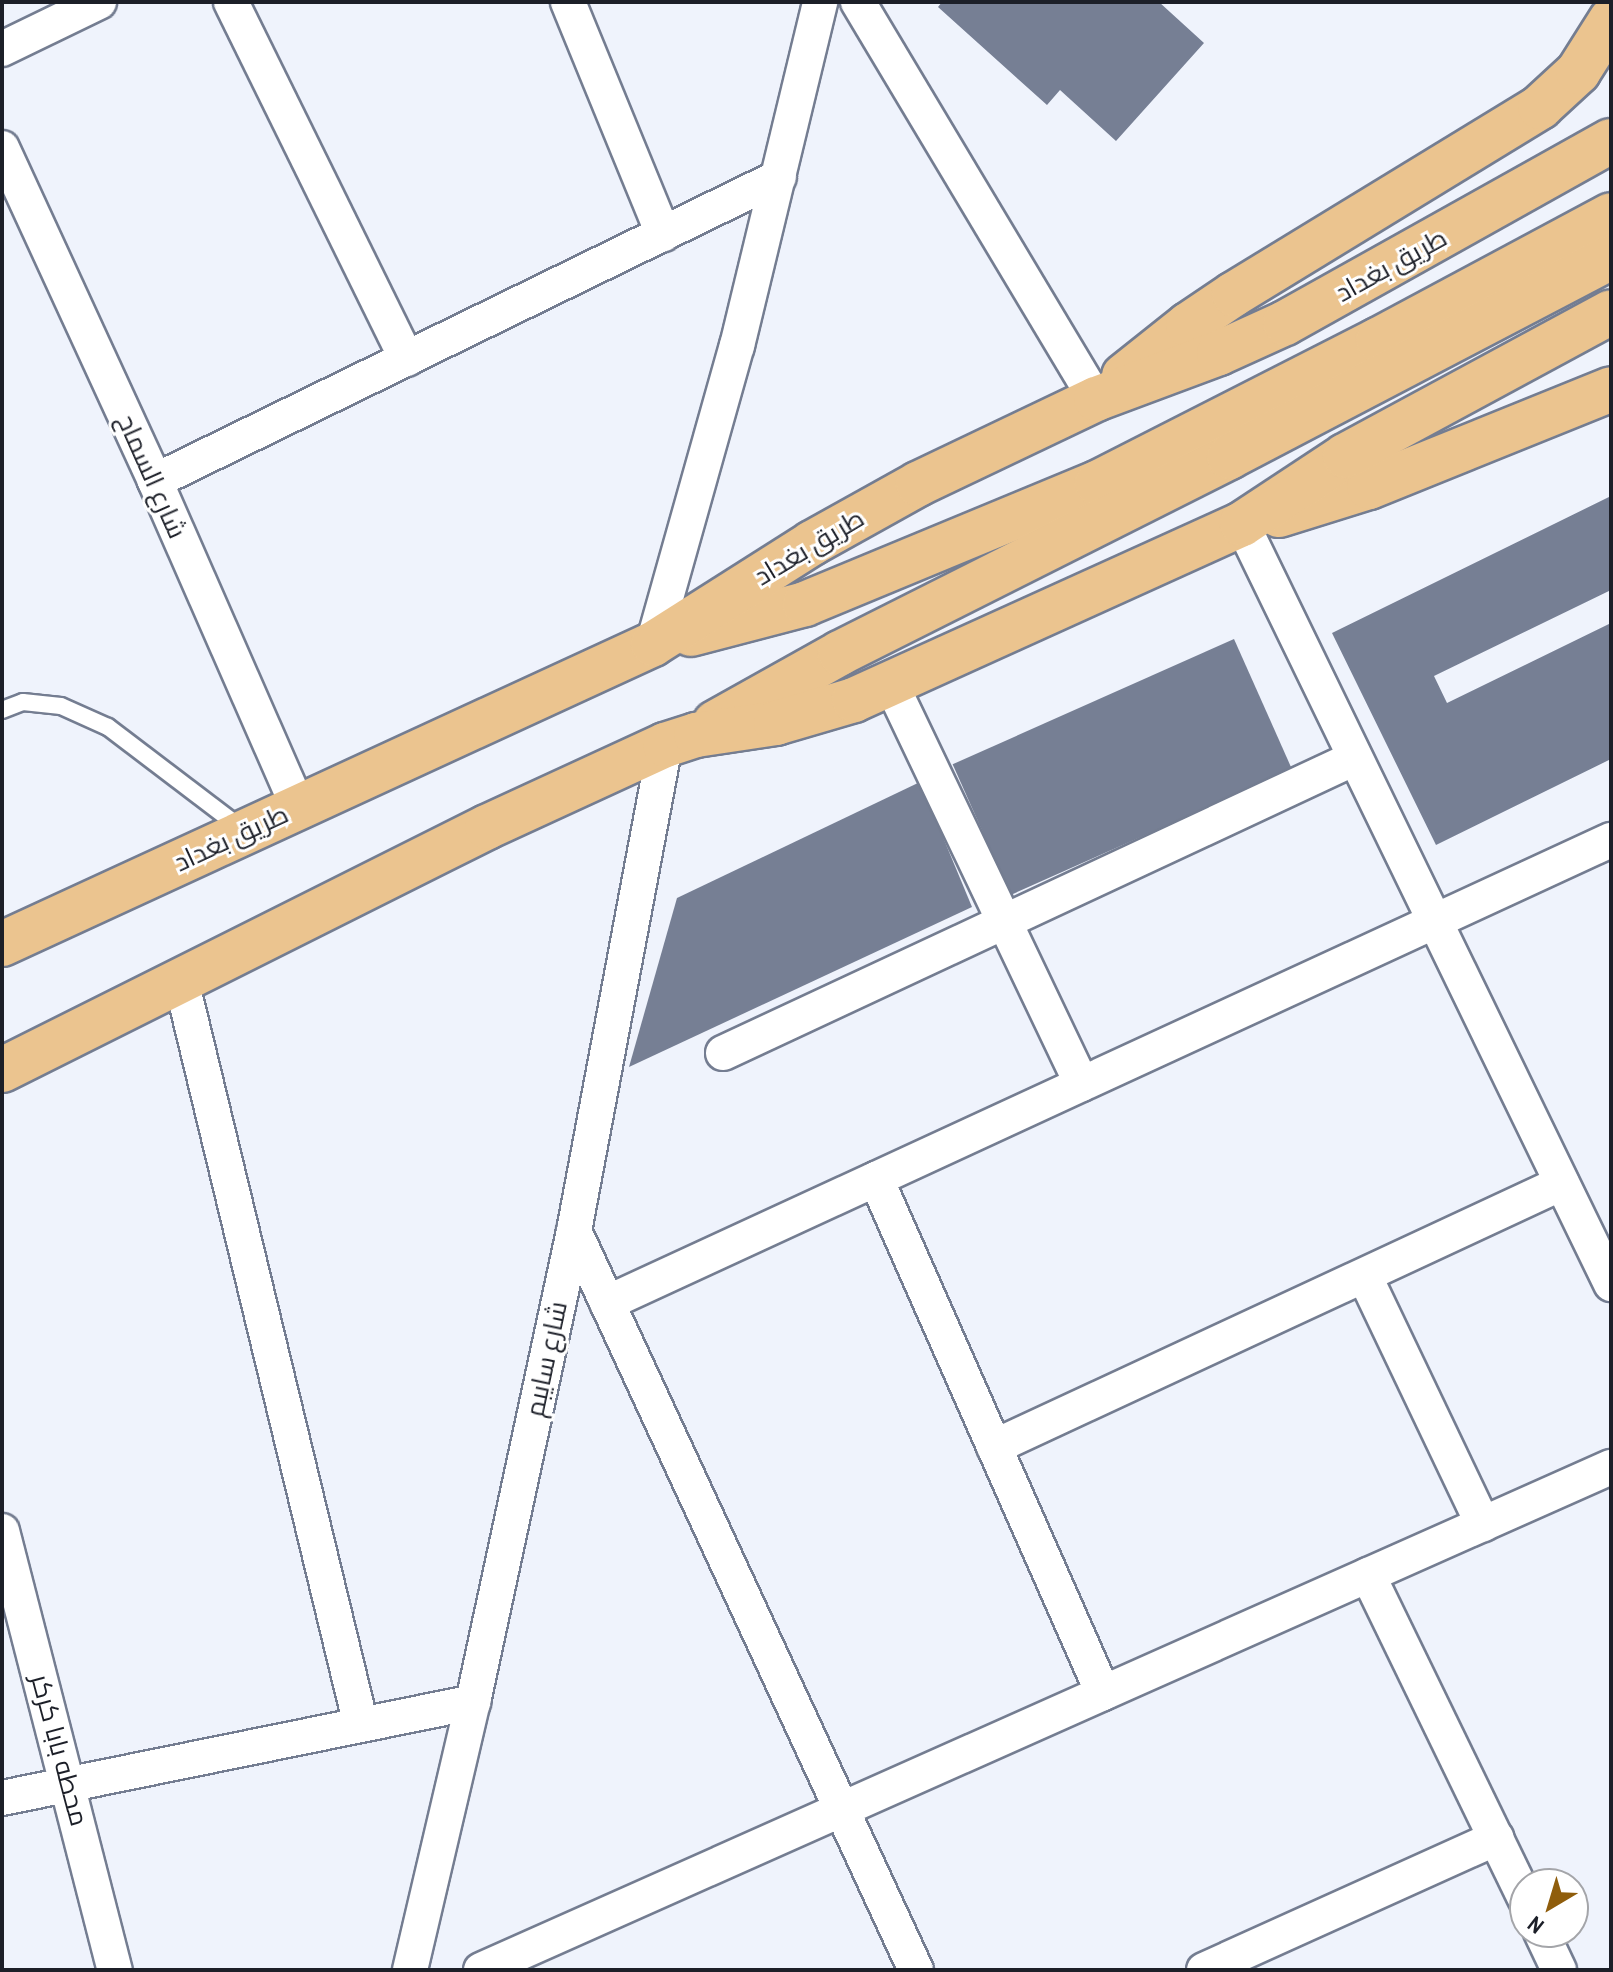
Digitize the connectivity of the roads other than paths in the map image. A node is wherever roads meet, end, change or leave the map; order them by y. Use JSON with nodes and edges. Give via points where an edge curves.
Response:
{"nodes":[{"id":1,"x":99,"y":2,"type":"edge"},
{"id":2,"x":231,"y":2,"type":"edge"},
{"id":3,"x":568,"y":2,"type":"edge"},
{"id":4,"x":820,"y":2,"type":"edge"},
{"id":5,"x":858,"y":2,"type":"edge"},
{"id":6,"x":1611,"y":20,"type":"edge"},
{"id":7,"x":2,"y":49,"type":"edge"},
{"id":8,"x":1611,"y":141,"type":"edge"},
{"id":9,"x":2,"y":148,"type":"edge"},
{"id":10,"x":779,"y":177,"type":"junction"},
{"id":11,"x":1611,"y":215,"type":"edge"},
{"id":12,"x":663,"y":234,"type":"junction"},
{"id":13,"x":1611,"y":257,"type":"edge"},
{"id":14,"x":1611,"y":312,"type":"edge"},
{"id":15,"x":407,"y":359,"type":"junction"},
{"id":16,"x":1611,"y":389,"type":"edge"},
{"id":17,"x":1096,"y":399,"type":"junction"},
{"id":18,"x":155,"y":481,"type":"junction"},
{"id":19,"x":1242,"y":524,"type":"junction"},
{"id":20,"x":653,"y":644,"type":"junction"},
{"id":21,"x":891,"y":684,"type":"junction"},
{"id":22,"x":2,"y":710,"type":"edge"},
{"id":23,"x":680,"y":740,"type":"junction"},
{"id":24,"x":1355,"y":758,"type":"junction"},
{"id":25,"x":298,"y":807,"type":"junction"},
{"id":26,"x":245,"y":832,"type":"junction"},
{"id":27,"x":1611,"y":840,"type":"edge"},
{"id":28,"x":1003,"y":920,"type":"junction"},
{"id":29,"x":1435,"y":922,"type":"junction"},
{"id":30,"x":2,"y":944,"type":"edge"},
{"id":31,"x":181,"y":980,"type":"junction"},
{"id":32,"x":723,"y":1053,"type":"dead end"},
{"id":33,"x":2,"y":1070,"type":"edge"},
{"id":34,"x":1082,"y":1084,"type":"junction"},
{"id":35,"x":876,"y":1179,"type":"junction"},
{"id":36,"x":1562,"y":1183,"type":"junction"},
{"id":37,"x":574,"y":1231,"type":"junction"},
{"id":38,"x":1365,"y":1277,"type":"junction"},
{"id":39,"x":1611,"y":1284,"type":"edge"},
{"id":40,"x":607,"y":1303,"type":"junction"},
{"id":41,"x":994,"y":1447,"type":"junction"},
{"id":42,"x":1611,"y":1467,"type":"edge"},
{"id":43,"x":1483,"y":1524,"type":"junction"},
{"id":44,"x":2,"y":1531,"type":"edge"},
{"id":45,"x":1368,"y":1575,"type":"junction"},
{"id":46,"x":14,"y":1623,"type":"edge"},
{"id":47,"x":1103,"y":1693,"type":"junction"},
{"id":48,"x":473,"y":1702,"type":"junction"},
{"id":49,"x":361,"y":1725,"type":"junction"},
{"id":50,"x":70,"y":1784,"type":"junction"},
{"id":51,"x":2,"y":1798,"type":"edge"},
{"id":52,"x":840,"y":1810,"type":"junction"},
{"id":53,"x":1497,"y":1838,"type":"junction"},
{"id":54,"x":1511,"y":1868,"type":"edge"},
{"id":55,"x":1549,"y":1948,"type":"edge"},
{"id":56,"x":115,"y":1970,"type":"edge"},
{"id":57,"x":410,"y":1970,"type":"edge"},
{"id":58,"x":481,"y":1970,"type":"edge"},
{"id":59,"x":916,"y":1970,"type":"edge"},
{"id":60,"x":1204,"y":1970,"type":"edge"},
{"id":61,"x":1559,"y":1970,"type":"edge"}],
"edges":[{"from":1,"to":7,"type":"street"},
{"from":2,"to":15,"type":"street"},
{"from":3,"to":12,"type":"street"},
{"from":4,"to":10,"type":"street"},
{"from":5,"to":17,"type":"street"},
{"from":6,"to":17,"type":"main road","via":[[1578,72],[1540,107],[1234,294]]},
{"from":8,"to":17,"type":"main road","name":"طريق بغداد","via":[[1285,323]]},
{"from":9,"to":18,"type":"street","name":"شارع السماح"},
{"from":10,"to":12,"type":"street"},
{"from":10,"to":20,"type":"street"},
{"from":11,"to":20,"type":"main road","via":[[1160,452],[1033,512],[805,604]]},
{"from":12,"to":15,"type":"street"},
{"from":13,"to":23,"type":"main road"},
{"from":14,"to":19,"type":"main road","via":[[1345,456]]},
{"from":15,"to":18,"type":"street"},
{"from":16,"to":19,"type":"main road","via":[[1369,487]]},
{"from":17,"to":20,"type":"main road","name":"طريق بغداد","via":[[918,484],[812,543]]},
{"from":18,"to":25,"type":"street","name":"شارع السماح"},
{"from":19,"to":21,"type":"main road"},
{"from":19,"to":24,"type":"street"},
{"from":20,"to":25,"type":"main road","name":"طريق بغداد"},
{"from":21,"to":23,"type":"main road","via":[[776,723]]},
{"from":21,"to":28,"type":"street"},
{"from":22,"to":26,"type":"lane","via":[[23,702],[61,706],[108,727]]},
{"from":23,"to":31,"type":"main road","via":[[473,833]]},
{"from":23,"to":37,"type":"street","name":"شارع سايبم"},
{"from":24,"to":28,"type":"street"},
{"from":24,"to":29,"type":"street"},
{"from":25,"to":26,"type":"main road","name":"طريق بغداد"},
{"from":26,"to":30,"type":"main road","name":"طريق بغداد"},
{"from":27,"to":29,"type":"street"},
{"from":28,"to":32,"type":"street"},
{"from":28,"to":34,"type":"street"},
{"from":29,"to":34,"type":"street"},
{"from":29,"to":36,"type":"street"},
{"from":31,"to":33,"type":"main road"},
{"from":31,"to":49,"type":"street"},
{"from":34,"to":35,"type":"street"},
{"from":35,"to":40,"type":"street"},
{"from":35,"to":41,"type":"street"},
{"from":36,"to":38,"type":"street"},
{"from":36,"to":39,"type":"street"},
{"from":37,"to":40,"type":"street"},
{"from":37,"to":48,"type":"street","name":"شارع سايبم"},
{"from":38,"to":41,"type":"street"},
{"from":38,"to":43,"type":"street"},
{"from":40,"to":52,"type":"street"},
{"from":41,"to":47,"type":"street"},
{"from":42,"to":43,"type":"street"},
{"from":43,"to":45,"type":"street"},
{"from":44,"to":46,"type":"street","name":"محطه بابا كركر"},
{"from":45,"to":47,"type":"street"},
{"from":45,"to":53,"type":"street"},
{"from":46,"to":50,"type":"street","name":"محطه بابا كركر"},
{"from":47,"to":52,"type":"street"},
{"from":48,"to":49,"type":"street"},
{"from":48,"to":57,"type":"street","name":"شارع سايبم"},
{"from":49,"to":50,"type":"street"},
{"from":50,"to":51,"type":"street"},
{"from":50,"to":56,"type":"street","name":"محطه بابا كركر"},
{"from":52,"to":58,"type":"street"},
{"from":52,"to":59,"type":"street"},
{"from":53,"to":54,"type":"street"},
{"from":53,"to":60,"type":"street"},
{"from":55,"to":61,"type":"street"}]}
